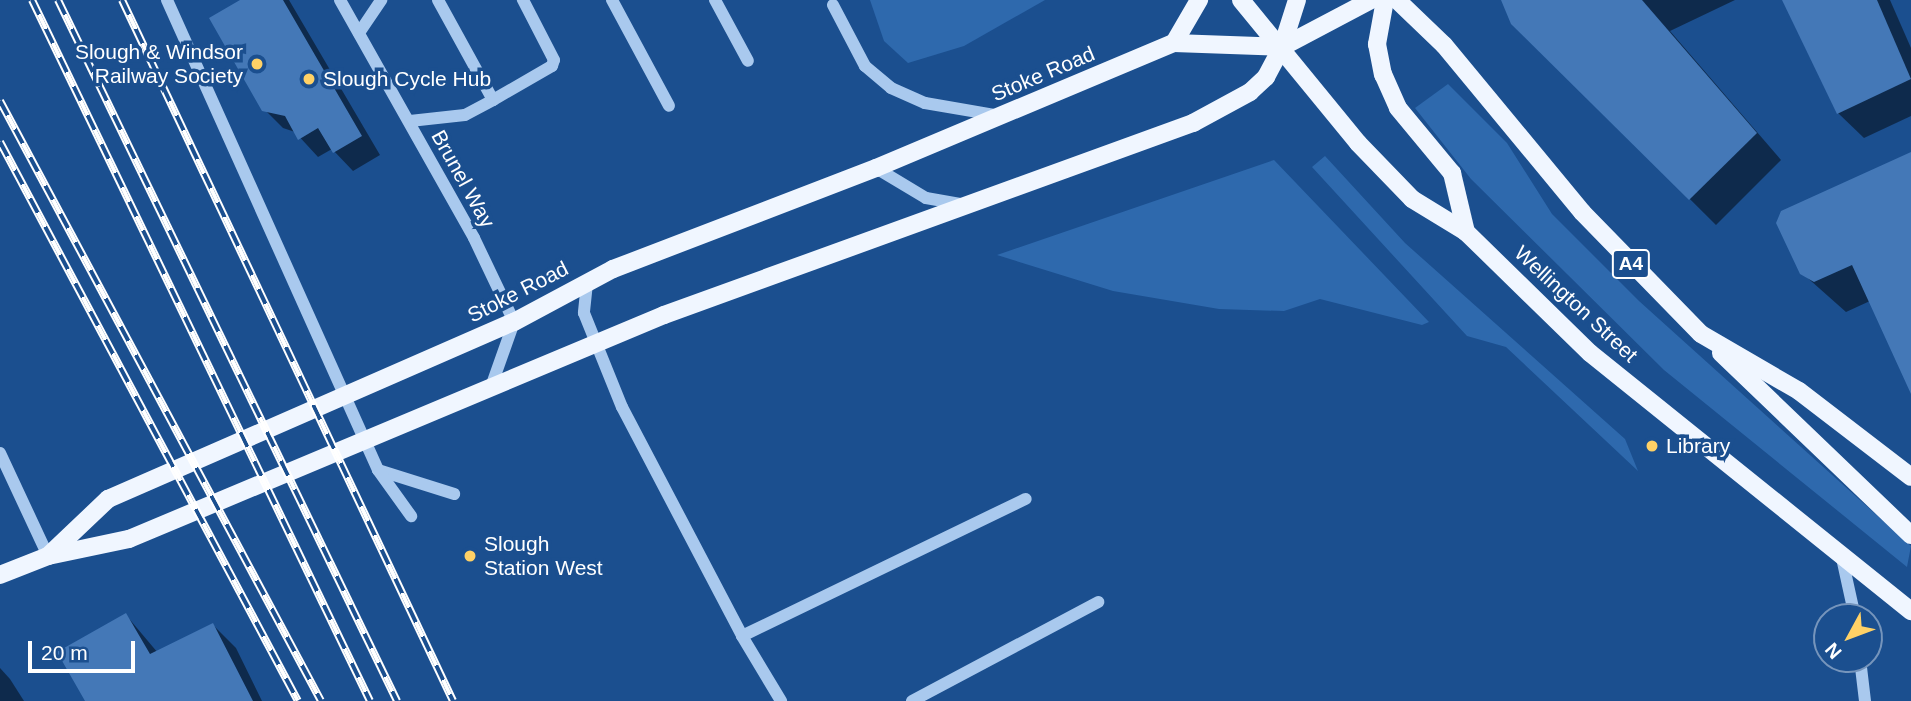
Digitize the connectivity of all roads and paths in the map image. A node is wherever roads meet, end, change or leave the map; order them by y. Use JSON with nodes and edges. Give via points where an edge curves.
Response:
{"nodes":[{"id":1,"x":167,"y":0,"type":"edge"},
{"id":2,"x":340,"y":0,"type":"edge"},
{"id":3,"x":381,"y":0,"type":"edge"},
{"id":4,"x":438,"y":0,"type":"edge"},
{"id":5,"x":523,"y":0,"type":"edge"},
{"id":6,"x":612,"y":0,"type":"edge"},
{"id":7,"x":715,"y":0,"type":"edge"},
{"id":8,"x":1199,"y":0,"type":"edge"},
{"id":9,"x":1241,"y":0,"type":"edge"},
{"id":10,"x":1297,"y":0,"type":"edge"},
{"id":11,"x":1370,"y":0,"type":"edge"},
{"id":12,"x":1385,"y":0,"type":"edge"},
{"id":13,"x":1397,"y":0,"type":"edge"},
{"id":14,"x":833,"y":5,"type":"dead end"},
{"id":15,"x":359,"y":33,"type":"junction"},
{"id":16,"x":1174,"y":43,"type":"junction"},
{"id":17,"x":1282,"y":47,"type":"junction"},
{"id":18,"x":748,"y":61,"type":"dead end"},
{"id":19,"x":493,"y":100,"type":"junction"},
{"id":20,"x":669,"y":106,"type":"dead end"},
{"id":21,"x":1001,"y":117,"type":"junction"},
{"id":22,"x":410,"y":121,"type":"junction"},
{"id":23,"x":876,"y":168,"type":"junction"},
{"id":24,"x":975,"y":205,"type":"junction"},
{"id":25,"x":1466,"y":232,"type":"junction"},
{"id":26,"x":587,"y":283,"type":"junction"},
{"id":27,"x":514,"y":322,"type":"junction"},
{"id":28,"x":1701,"y":334,"type":"junction"},
{"id":29,"x":597,"y":343,"type":"junction"},
{"id":30,"x":492,"y":384,"type":"junction"},
{"id":31,"x":0,"y":453,"type":"edge"},
{"id":32,"x":378,"y":470,"type":"junction"},
{"id":33,"x":1911,"y":477,"type":"edge"},
{"id":34,"x":454,"y":494,"type":"dead end"},
{"id":35,"x":1026,"y":499,"type":"dead end"},
{"id":36,"x":411,"y":516,"type":"dead end"},
{"id":37,"x":1911,"y":535,"type":"edge"},
{"id":38,"x":48,"y":556,"type":"junction"},
{"id":39,"x":1842,"y":558,"type":"junction"},
{"id":40,"x":0,"y":575,"type":"edge"},
{"id":41,"x":1098,"y":602,"type":"dead end"},
{"id":42,"x":1852,"y":603,"type":"edge"},
{"id":43,"x":1911,"y":611,"type":"edge"},
{"id":44,"x":742,"y":636,"type":"junction"},
{"id":45,"x":1862,"y":673,"type":"edge"},
{"id":46,"x":781,"y":701,"type":"edge"},
{"id":47,"x":912,"y":701,"type":"edge"},
{"id":48,"x":1865,"y":701,"type":"edge"}],
"edges":[{"from":1,"to":32,"type":"street"},
{"from":2,"to":15,"type":"street","name":"Brunel Way"},
{"from":3,"to":15,"type":"street"},
{"from":4,"to":19,"type":"street"},
{"from":5,"to":19,"type":"street","via":[[554,60],[552,66]]},
{"from":6,"to":20,"type":"street"},
{"from":7,"to":18,"type":"street"},
{"from":8,"to":16,"type":"main road"},
{"from":9,"to":17,"type":"main road","name":"Wellington Street"},
{"from":10,"to":17,"type":"main road"},
{"from":11,"to":17,"type":"main road"},
{"from":12,"to":25,"type":"main road","via":[[1377,44],[1383,74],[1398,108],[1452,173]]},
{"from":13,"to":28,"type":"main road","number":"A4","via":[[1444,45],[1582,212]]},
{"from":14,"to":21,"type":"street","via":[[865,66],[891,88],[925,103]]},
{"from":15,"to":22,"type":"street","name":"Brunel Way"},
{"from":16,"to":17,"type":"main road","name":"Stoke Road"},
{"from":16,"to":21,"type":"main road","name":"Stoke Road"},
{"from":17,"to":24,"type":"main road","via":[[1266,77],[1250,92],[1194,123]]},
{"from":17,"to":25,"type":"main road","name":"Wellington Street","via":[[1358,143],[1412,199]]},
{"from":19,"to":22,"type":"street","via":[[465,115]]},
{"from":21,"to":23,"type":"main road","name":"Stoke Road"},
{"from":22,"to":27,"type":"street","name":"Brunel Way"},
{"from":23,"to":24,"type":"street","via":[[926,198]]},
{"from":23,"to":26,"type":"main road","name":"Stoke Road"},
{"from":24,"to":29,"type":"main road","via":[[834,251]]},
{"from":25,"to":39,"type":"main road","name":"Wellington Street","via":[[1590,353]]},
{"from":26,"to":27,"type":"main road","name":"Stoke Road"},
{"from":26,"to":29,"type":"street","via":[[584,313]]},
{"from":27,"to":30,"type":"street"},
{"from":27,"to":38,"type":"main road","name":"Stoke Road","via":[[108,499]]},
{"from":28,"to":33,"type":"main road","number":"A4","via":[[1799,391]]},
{"from":28,"to":37,"type":"main road"},
{"from":29,"to":30,"type":"main road"},
{"from":29,"to":44,"type":"street","via":[[622,407]]},
{"from":30,"to":38,"type":"main road","name":"Stoke Road","via":[[128,540]]},
{"from":31,"to":38,"type":"street"},
{"from":32,"to":34,"type":"street"},
{"from":32,"to":36,"type":"street"},
{"from":35,"to":44,"type":"street"},
{"from":38,"to":40,"type":"main road","name":"Stoke Road"},
{"from":39,"to":42,"type":"street"},
{"from":39,"to":43,"type":"main road","name":"Wellington Street"},
{"from":41,"to":47,"type":"street"},
{"from":44,"to":46,"type":"street"},
{"from":45,"to":48,"type":"street"}]}
